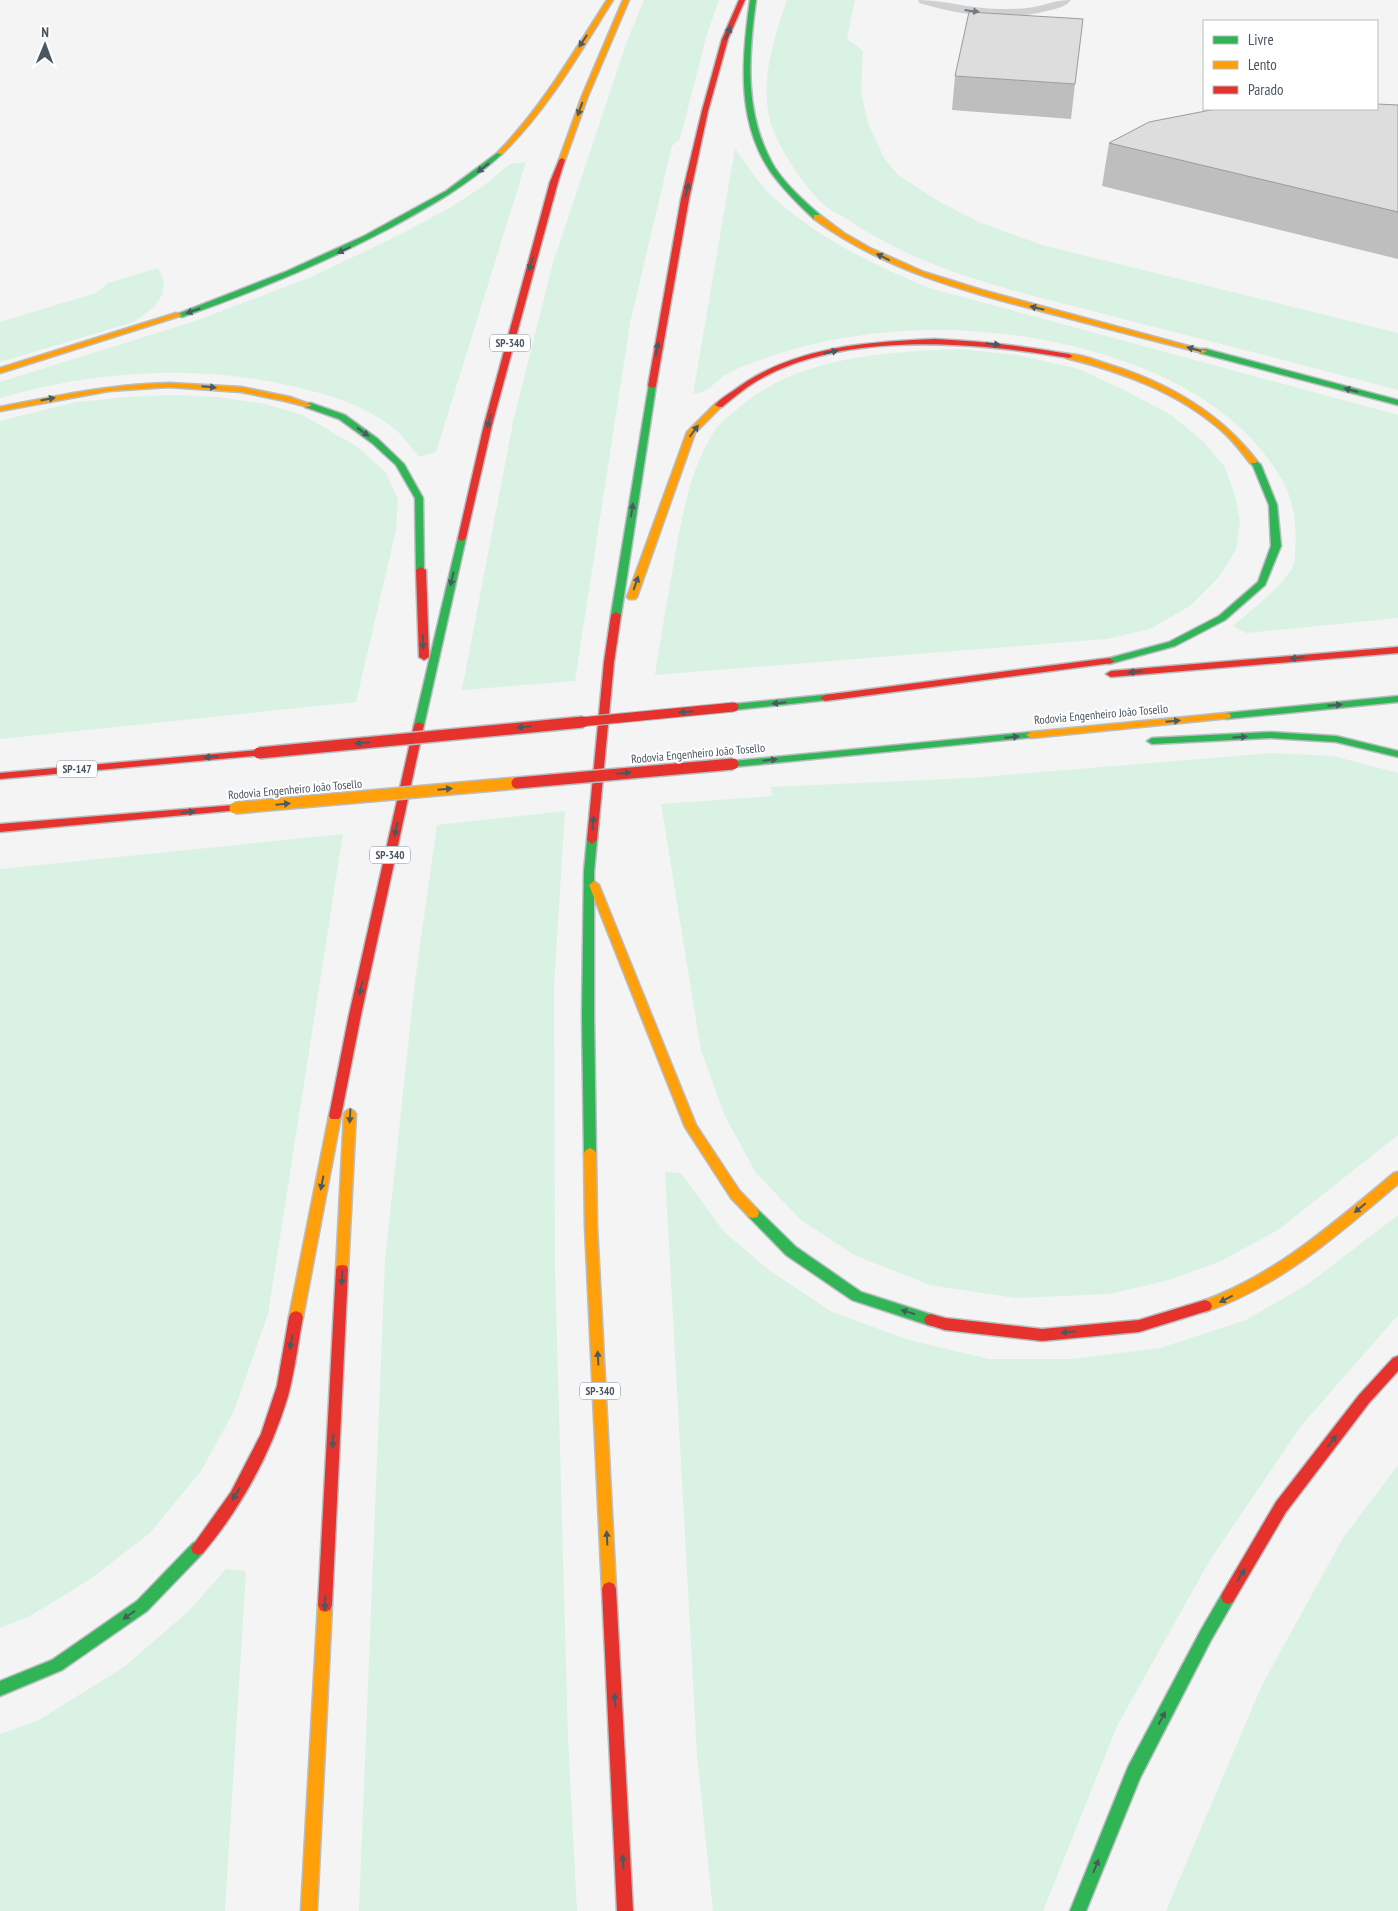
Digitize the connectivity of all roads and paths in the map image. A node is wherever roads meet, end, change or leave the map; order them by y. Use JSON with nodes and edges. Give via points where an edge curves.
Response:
{"nodes":[{"id":1,"x":610,"y":0,"type":"edge"},
{"id":2,"x":626,"y":0,"type":"edge"},
{"id":3,"x":742,"y":0,"type":"edge"},
{"id":4,"x":753,"y":0,"type":"edge"},
{"id":5,"x":924,"y":0,"type":"edge"},
{"id":6,"x":1065,"y":0,"type":"edge"},
{"id":7,"x":0,"y":371,"type":"edge"},
{"id":8,"x":1398,"y":403,"type":"edge"},
{"id":9,"x":0,"y":408,"type":"edge"},
{"id":10,"x":1398,"y":650,"type":"edge"},
{"id":11,"x":609,"y":662,"type":"junction"},
{"id":12,"x":1101,"y":675,"type":"dead end"},
{"id":13,"x":1082,"y":676,"type":"dead end"},
{"id":14,"x":425,"y":696,"type":"junction"},
{"id":15,"x":825,"y":698,"type":"junction"},
{"id":16,"x":1398,"y":699,"type":"edge"},
{"id":17,"x":1142,"y":741,"type":"dead end"},
{"id":18,"x":1043,"y":746,"type":"dead end"},
{"id":19,"x":1398,"y":754,"type":"edge"},
{"id":20,"x":806,"y":756,"type":"junction"},
{"id":21,"x":153,"y":762,"type":"junction"},
{"id":22,"x":0,"y":766,"type":"edge"},
{"id":23,"x":0,"y":776,"type":"edge"},
{"id":24,"x":141,"y":816,"type":"junction"},
{"id":25,"x":0,"y":828,"type":"edge"},
{"id":26,"x":0,"y":836,"type":"edge"},
{"id":27,"x":589,"y":871,"type":"junction"},
{"id":28,"x":356,"y":1015,"type":"junction"},
{"id":29,"x":1398,"y":1177,"type":"edge"},
{"id":30,"x":1398,"y":1362,"type":"edge"},
{"id":31,"x":0,"y":1690,"type":"edge"},
{"id":32,"x":309,"y":1911,"type":"edge"},
{"id":33,"x":625,"y":1911,"type":"edge"},
{"id":34,"x":1078,"y":1911,"type":"edge"}],
"edges":[{"from":1,"to":7,"type":"highway","one_way":true,"via":[[521,132],[486,166],[444,196],[310,266],[231,298]]},
{"from":2,"to":14,"type":"highway","number":"SP-340","one_way":true,"via":[[585,96],[554,182],[488,425]]},
{"from":11,"to":3,"type":"highway","number":"SP-340","one_way":true,"via":[[660,333],[685,199],[720,57]]},
{"from":8,"to":4,"type":"highway","one_way":true,"via":[[955,286],[894,263],[850,241],[816,215],[791,190],[770,164],[756,135],[746,96],[745,57]]},
{"from":5,"to":6,"type":"lane","one_way":true,"via":[[975,12],[1008,13],[1038,9]]},
{"from":9,"to":14,"type":"highway","one_way":true,"via":[[123,386],[185,385],[239,390],[297,401],[342,417],[400,464],[419,498]]},
{"from":10,"to":12,"type":"highway","one_way":true},
{"from":11,"to":15,"type":"highway","one_way":true,"via":[[691,432],[722,401],[758,376],[801,358],[908,342],[970,342],[1030,348],[1086,360],[1140,378],[1189,403],[1226,430],[1257,465],[1273,505],[1276,546],[1262,583],[1222,618],[1172,644],[1098,664]]},
{"from":27,"to":11,"type":"highway","number":"SP-340","one_way":true},
{"from":13,"to":15,"type":"highway"},
{"from":14,"to":28,"type":"highway","number":"SP-340","one_way":true},
{"from":15,"to":21,"type":"highway","number":"SP-147","one_way":true,"bridge":true},
{"from":20,"to":16,"type":"highway","name":"Rodovia Engenheiro João Tosello","one_way":true},
{"from":17,"to":19,"type":"highway","one_way":true,"via":[[1270,735],[1336,739]]},
{"from":18,"to":20,"type":"highway"},
{"from":24,"to":20,"type":"highway","name":"Rodovia Engenheiro João Tosello","one_way":true,"bridge":true},
{"from":21,"to":22,"type":"highway"},
{"from":21,"to":23,"type":"highway","number":"SP-147"},
{"from":24,"to":25,"type":"highway","name":"Rodovia Engenheiro João Tosello"},
{"from":24,"to":26,"type":"highway"},
{"from":29,"to":27,"type":"highway","one_way":true,"via":[[1286,1267],[1220,1302],[1139,1326],[1042,1335],[945,1324],[857,1296],[784,1244],[735,1194],[691,1127]]},
{"from":33,"to":27,"type":"highway","number":"SP-340","one_way":true,"via":[[591,1226]]},
{"from":28,"to":31,"type":"highway","one_way":true,"via":[[281,1396],[256,1462],[211,1534],[142,1606],[57,1665]]},
{"from":28,"to":32,"type":"highway","number":"SP-340","one_way":true},
{"from":34,"to":30,"type":"highway","one_way":true,"via":[[1134,1773],[1206,1634],[1282,1507],[1364,1399]]}]}
